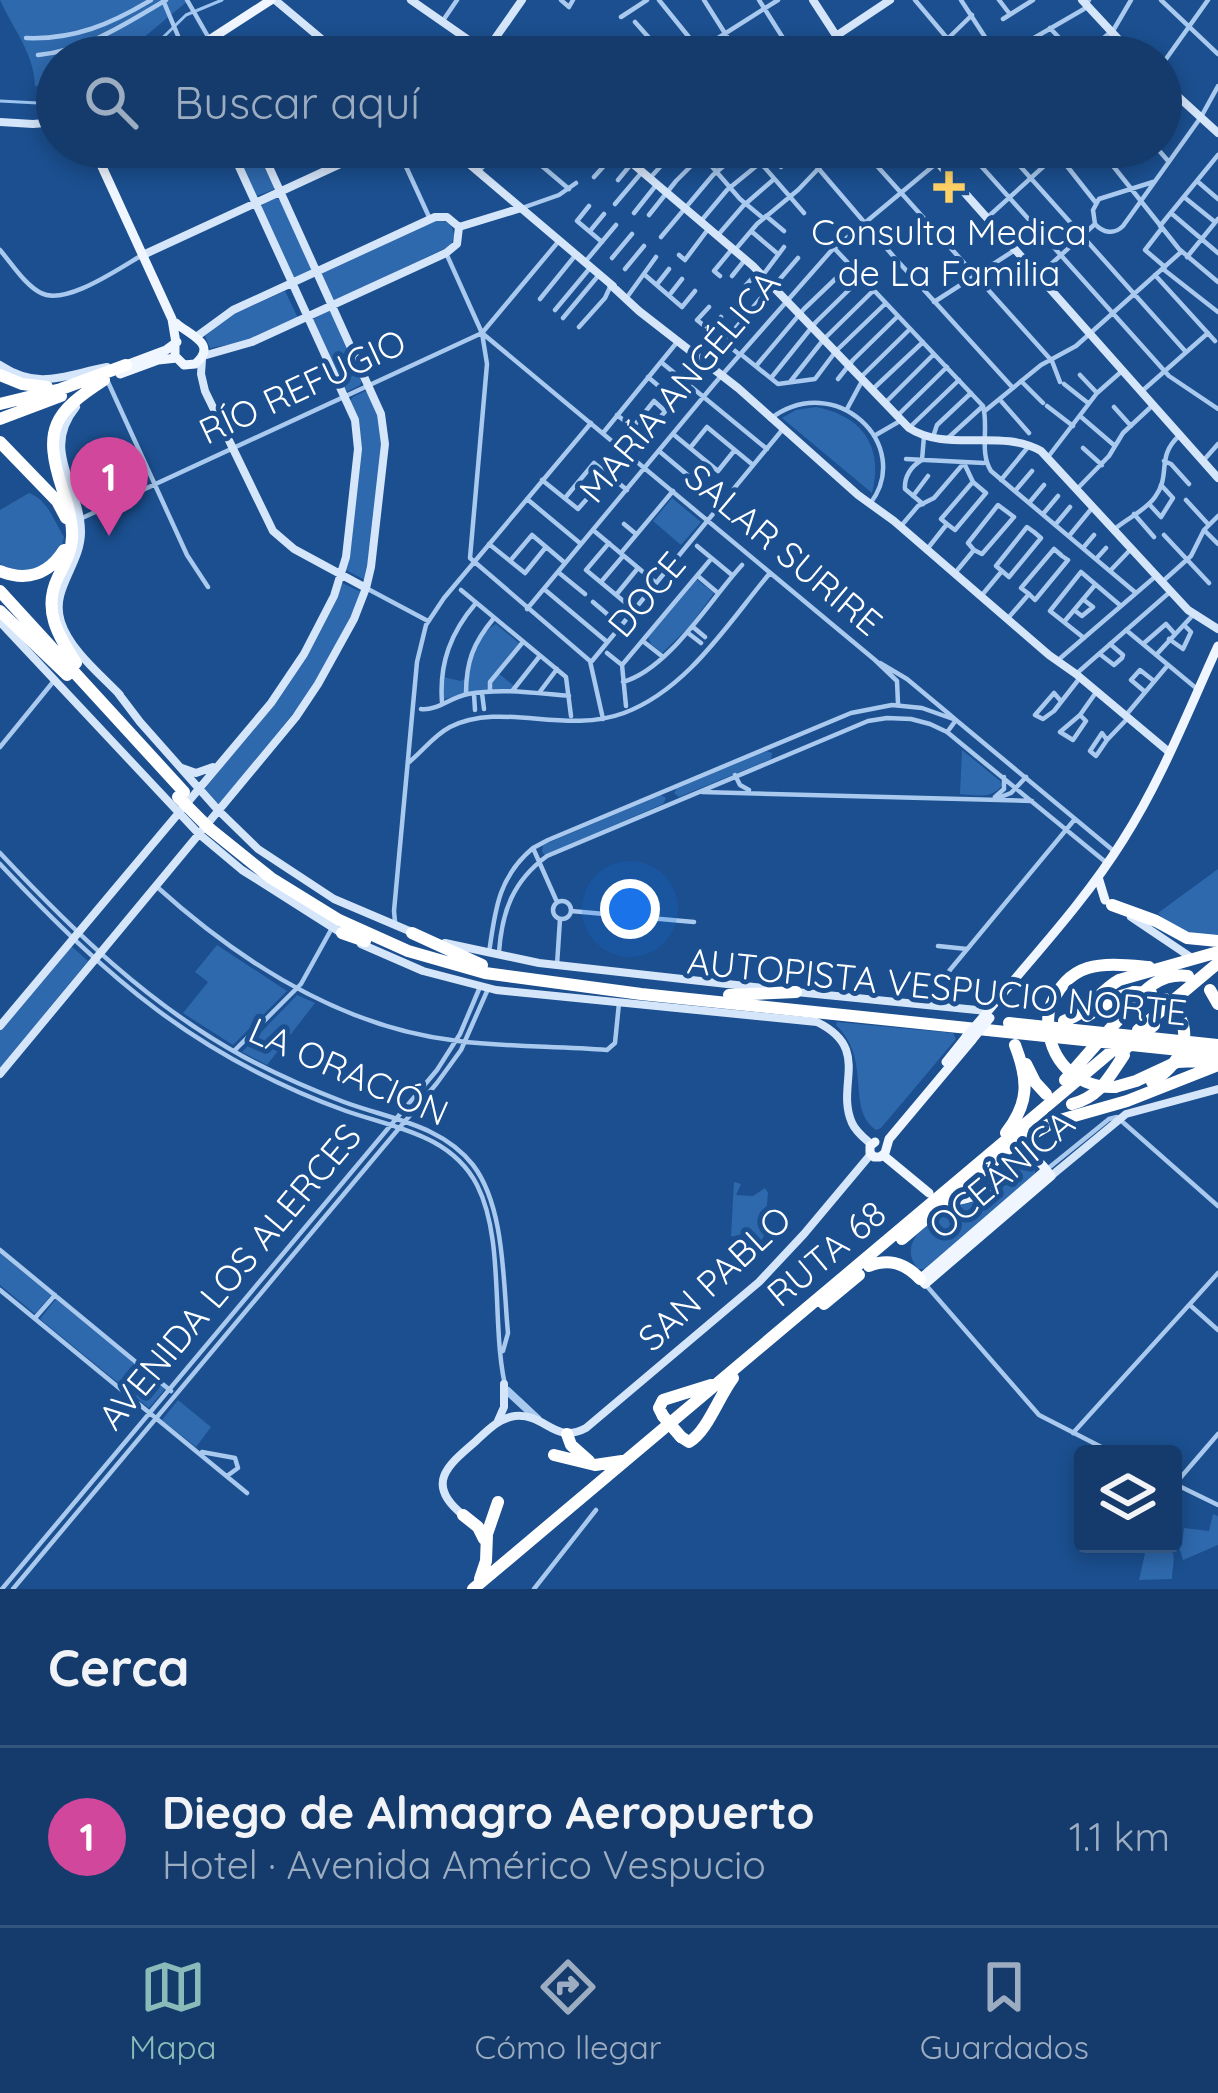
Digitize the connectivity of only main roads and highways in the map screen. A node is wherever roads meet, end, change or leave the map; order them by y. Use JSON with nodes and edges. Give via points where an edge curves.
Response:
{"nodes":[{"id":1,"x":273,"y":0,"type":"edge"},
{"id":2,"x":216,"y":36,"type":"edge"},
{"id":3,"x":103,"y":168,"type":"edge"},
{"id":4,"x":172,"y":319,"type":"junction"},
{"id":5,"x":194,"y":336,"type":"junction"},
{"id":6,"x":176,"y":345,"type":"junction"},
{"id":7,"x":179,"y":361,"type":"junction"},
{"id":8,"x":0,"y":375,"type":"edge"},
{"id":9,"x":114,"y":375,"type":"junction"},
{"id":10,"x":77,"y":383,"type":"junction"},
{"id":11,"x":0,"y":404,"type":"edge"},
{"id":12,"x":0,"y":419,"type":"edge"},
{"id":13,"x":0,"y":442,"type":"edge"},
{"id":14,"x":0,"y":575,"type":"edge"},
{"id":15,"x":0,"y":591,"type":"edge"},
{"id":16,"x":0,"y":602,"type":"edge"},
{"id":17,"x":0,"y":611,"type":"edge"},
{"id":18,"x":1218,"y":646,"type":"edge"},
{"id":19,"x":76,"y":662,"type":"junction"},
{"id":20,"x":61,"y":678,"type":"junction"},
{"id":21,"x":174,"y":767,"type":"junction"},
{"id":22,"x":181,"y":795,"type":"junction"},
{"id":23,"x":211,"y":826,"type":"junction"},
{"id":24,"x":1099,"y":877,"type":"junction"},
{"id":25,"x":276,"y":892,"type":"road end"},
{"id":26,"x":1109,"y":902,"type":"joint"},
{"id":27,"x":337,"y":930,"type":"road end"},
{"id":28,"x":412,"y":933,"type":"road end"},
{"id":29,"x":1218,"y":941,"type":"edge"},
{"id":30,"x":1218,"y":952,"type":"edge"},
{"id":31,"x":424,"y":956,"type":"junction"},
{"id":32,"x":490,"y":958,"type":"junction"},
{"id":33,"x":1168,"y":966,"type":"junction"},
{"id":34,"x":1211,"y":966,"type":"edge"},
{"id":35,"x":1188,"y":976,"type":"dead end"},
{"id":36,"x":1210,"y":990,"type":"dead end"},
{"id":37,"x":796,"y":992,"type":"road end"},
{"id":38,"x":729,"y":995,"type":"junction"},
{"id":39,"x":1218,"y":1004,"type":"edge"},
{"id":40,"x":768,"y":1006,"type":"junction"},
{"id":41,"x":720,"y":1012,"type":"road end"},
{"id":42,"x":988,"y":1018,"type":"junction"},
{"id":43,"x":1064,"y":1021,"type":"junction"},
{"id":44,"x":1033,"y":1025,"type":"junction"},
{"id":45,"x":1016,"y":1045,"type":"junction"},
{"id":46,"x":1125,"y":1046,"type":"junction"},
{"id":47,"x":1218,"y":1056,"type":"edge"},
{"id":48,"x":1046,"y":1094,"type":"dead end"},
{"id":49,"x":1072,"y":1110,"type":"junction"},
{"id":50,"x":1028,"y":1122,"type":"junction"},
{"id":51,"x":1001,"y":1149,"type":"junction"},
{"id":52,"x":929,"y":1193,"type":"dead end"},
{"id":53,"x":960,"y":1200,"type":"dead end"},
{"id":54,"x":921,"y":1223,"type":"junction"},
{"id":55,"x":869,"y":1266,"type":"junction"},
{"id":56,"x":920,"y":1278,"type":"junction"},
{"id":57,"x":728,"y":1378,"type":"junction"},
{"id":58,"x":582,"y":1430,"type":"road end"},
{"id":59,"x":567,"y":1434,"type":"road end"},
{"id":60,"x":578,"y":1452,"type":"junction"},
{"id":61,"x":554,"y":1455,"type":"dead end"},
{"id":62,"x":629,"y":1457,"type":"junction"},
{"id":63,"x":596,"y":1465,"type":"junction"},
{"id":64,"x":499,"y":1502,"type":"dead end"},
{"id":65,"x":463,"y":1514,"type":"road end"},
{"id":66,"x":485,"y":1546,"type":"junction"},
{"id":67,"x":477,"y":1588,"type":"edge"}],
"edges":[{"from":1,"to":2,"type":"main road"},
{"from":3,"to":4,"type":"main road"},
{"from":4,"to":5,"type":"main road"},
{"from":4,"to":6,"type":"main road"},
{"from":5,"to":6,"type":"main road"},
{"from":5,"to":7,"type":"main road","via":[[202,358]]},
{"from":6,"to":7,"type":"main road"},
{"from":6,"to":9,"type":"main road"},
{"from":7,"to":9,"type":"main road"},
{"from":8,"to":10,"type":"highway","via":[[34,387]]},
{"from":9,"to":10,"type":"highway"},
{"from":9,"to":12,"type":"highway"},
{"from":9,"to":19,"type":"highway","via":[[65,410],[52,443],[72,537],[52,612]]},
{"from":10,"to":11,"type":"highway"},
{"from":13,"to":14,"type":"highway","via":[[57,501],[68,532],[61,555],[44,571]]},
{"from":14,"to":19,"type":"highway"},
{"from":15,"to":21,"type":"highway","name":"AUTOPISTA VESPUCIO NORTE"},
{"from":16,"to":20,"type":"highway","name":"AUTOPISTA VESPUCIO NORTE"},
{"from":17,"to":20,"type":"highway"},
{"from":18,"to":24,"type":"main road","name":"SAN PABLO","via":[[1141,810]]},
{"from":19,"to":21,"type":"highway"},
{"from":20,"to":22,"type":"highway","name":"AUTOPISTA VESPUCIO NORTE"},
{"from":21,"to":22,"type":"highway","name":"AUTOPISTA VESPUCIO NORTE"},
{"from":22,"to":23,"type":"highway","name":"AUTOPISTA VESPUCIO NORTE","bridge":true},
{"from":23,"to":25,"type":"highway"},
{"from":23,"to":31,"type":"highway","name":"AUTOPISTA VESPUCIO NORTE","via":[[316,908]]},
{"from":23,"to":32,"type":"highway","name":"AUTOPISTA VESPUCIO NORTE","via":[[333,909],[400,940]]},
{"from":24,"to":26,"type":"main road"},
{"from":24,"to":42,"type":"main road","name":"SAN PABLO"},
{"from":26,"to":29,"type":"highway","via":[[1187,938]]},
{"from":27,"to":31,"type":"highway"},
{"from":28,"to":32,"type":"highway"},
{"from":30,"to":33,"type":"highway"},
{"from":31,"to":40,"type":"highway","name":"AUTOPISTA VESPUCIO NORTE","via":[[535,982]]},
{"from":32,"to":38,"type":"highway","name":"AUTOPISTA VESPUCIO NORTE","via":[[554,977]]},
{"from":33,"to":43,"type":"highway","via":[[1114,982]]},
{"from":33,"to":47,"type":"highway","bridge":true,"via":[[1087,967],[1061,986],[1049,1010],[1049,1042],[1065,1068],[1089,1084],[1115,1087]]},
{"from":34,"to":46,"type":"highway","name":"RUTA 68"},
{"from":34,"to":46,"type":"highway","name":"RUTA 68","bridge":true},
{"from":35,"to":50,"type":"highway","bridge":true,"via":[[1158,979]]},
{"from":36,"to":39,"type":"highway"},
{"from":37,"to":38,"type":"highway"},
{"from":38,"to":44,"type":"highway","name":"AUTOPISTA VESPUCIO NORTE"},
{"from":40,"to":41,"type":"highway"},
{"from":40,"to":42,"type":"highway","name":"AUTOPISTA VESPUCIO NORTE"},
{"from":42,"to":45,"type":"highway"},
{"from":42,"to":47,"type":"highway","name":"AUTOPISTA VESPUCIO NORTE"},
{"from":42,"to":52,"type":"main road","name":"SAN PABLO","bridge":true,"via":[[877,1149]]},
{"from":43,"to":44,"type":"highway"},
{"from":43,"to":49,"type":"highway","bridge":true,"via":[[1121,996],[1151,993],[1180,1018],[1184,1043],[1152,1082]]},
{"from":44,"to":47,"type":"highway","name":"AUTOPISTA VESPUCIO NORTE"},
{"from":45,"to":48,"type":"highway"},
{"from":45,"to":51,"type":"highway","via":[[1024,1103]]},
{"from":46,"to":49,"type":"highway","via":[[1099,1092]]},
{"from":46,"to":50,"type":"highway","name":"RUTA 68"},
{"from":46,"to":51,"type":"highway","name":"RUTA 68"},
{"from":47,"to":49,"type":"highway","via":[[1127,1101]]},
{"from":49,"to":51,"type":"highway"},
{"from":50,"to":51,"type":"highway","name":"RUTA 68"},
{"from":51,"to":54,"type":"highway","name":"RUTA 68"},
{"from":51,"to":57,"type":"highway","name":"RUTA 68"},
{"from":53,"to":56,"type":"main road","name":"OCEÁNICA","via":[[992,1188],[1024,1158],[1049,1173]]},
{"from":54,"to":55,"type":"highway","name":"RUTA 68"},
{"from":54,"to":56,"type":"highway","via":[[908,1246]]},
{"from":55,"to":56,"type":"highway","via":[[889,1261]]},
{"from":55,"to":57,"type":"highway","name":"RUTA 68"},
{"from":57,"to":57,"type":"highway","bridge":true,"via":[[697,1439],[681,1438],[659,1406]]},
{"from":57,"to":62,"type":"highway","name":"RUTA 68"},
{"from":57,"to":67,"type":"highway","name":"RUTA 68"},
{"from":58,"to":60,"type":"highway"},
{"from":59,"to":60,"type":"highway"},
{"from":60,"to":63,"type":"highway"},
{"from":61,"to":63,"type":"highway"},
{"from":62,"to":63,"type":"highway"},
{"from":62,"to":67,"type":"highway","name":"RUTA 68"},
{"from":64,"to":66,"type":"highway"},
{"from":65,"to":66,"type":"highway"},
{"from":66,"to":67,"type":"highway"}]}
